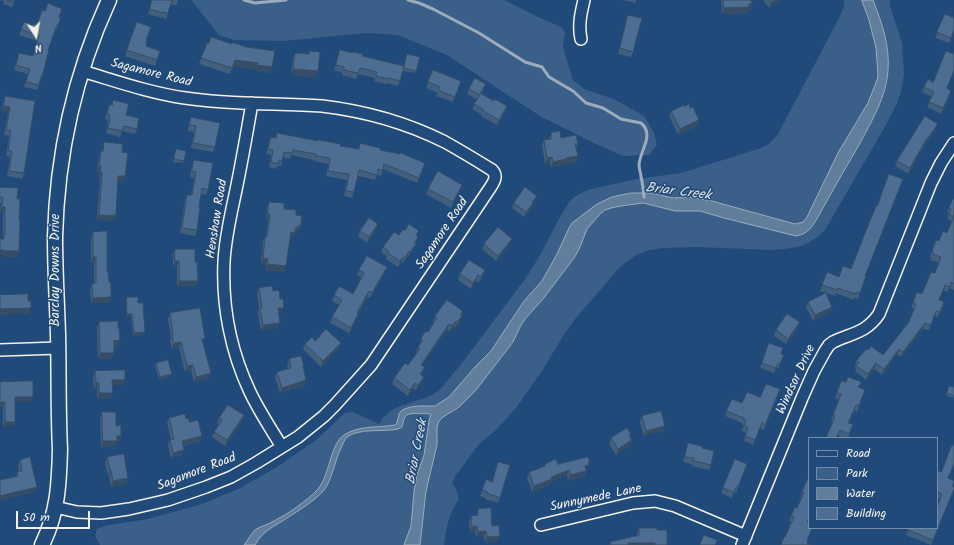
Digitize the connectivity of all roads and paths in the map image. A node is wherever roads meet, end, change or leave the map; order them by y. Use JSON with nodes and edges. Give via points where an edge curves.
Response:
{"nodes":[{"id":1,"x":109,"y":0,"type":"edge"},
{"id":2,"x":584,"y":0,"type":"edge"},
{"id":3,"x":581,"y":39,"type":"dead end"},
{"id":4,"x":82,"y":71,"type":"junction"},
{"id":5,"x":252,"y":103,"type":"junction"},
{"id":6,"x":954,"y":143,"type":"edge"},
{"id":7,"x":58,"y":348,"type":"junction"},
{"id":8,"x":0,"y":350,"type":"edge"},
{"id":9,"x":282,"y":447,"type":"junction"},
{"id":10,"x":55,"y":507,"type":"junction"},
{"id":11,"x":541,"y":525,"type":"dead end"},
{"id":12,"x":744,"y":540,"type":"edge"},
{"id":13,"x":42,"y":545,"type":"edge"}],
"edges":[{"from":1,"to":4,"type":"street","name":"Barclay Downs Drive"},
{"from":2,"to":3,"type":"street","via":[[579,23]]},
{"from":4,"to":5,"type":"street","name":"Sagamore Road","via":[[182,98]]},
{"from":4,"to":7,"type":"street","name":"Barclay Downs Drive","via":[[68,123],[58,192],[55,237]]},
{"from":5,"to":9,"type":"street","name":"Henshaw Road","via":[[227,236],[224,261],[225,294],[230,331],[241,369],[258,408]]},
{"from":5,"to":9,"type":"street","name":"Sagamore Road","via":[[337,108],[364,113],[412,128],[445,142],[492,170],[495,175],[490,188],[371,365],[327,413]]},
{"from":6,"to":12,"type":"street","name":"Windsor Drive","via":[[931,183],[879,314],[865,329],[833,342],[822,355]]},
{"from":7,"to":8,"type":"street"},
{"from":7,"to":10,"type":"street","name":"Barclay Downs Drive","via":[[60,467]]},
{"from":9,"to":10,"type":"street","name":"Sagamore Road","via":[[231,477],[168,500],[117,512],[101,513],[77,512]]},
{"from":10,"to":13,"type":"street","name":"Barclay Downs Drive"},
{"from":11,"to":12,"type":"street","name":"Sunnymede Lane","via":[[633,503],[655,501],[675,506]]}]}
